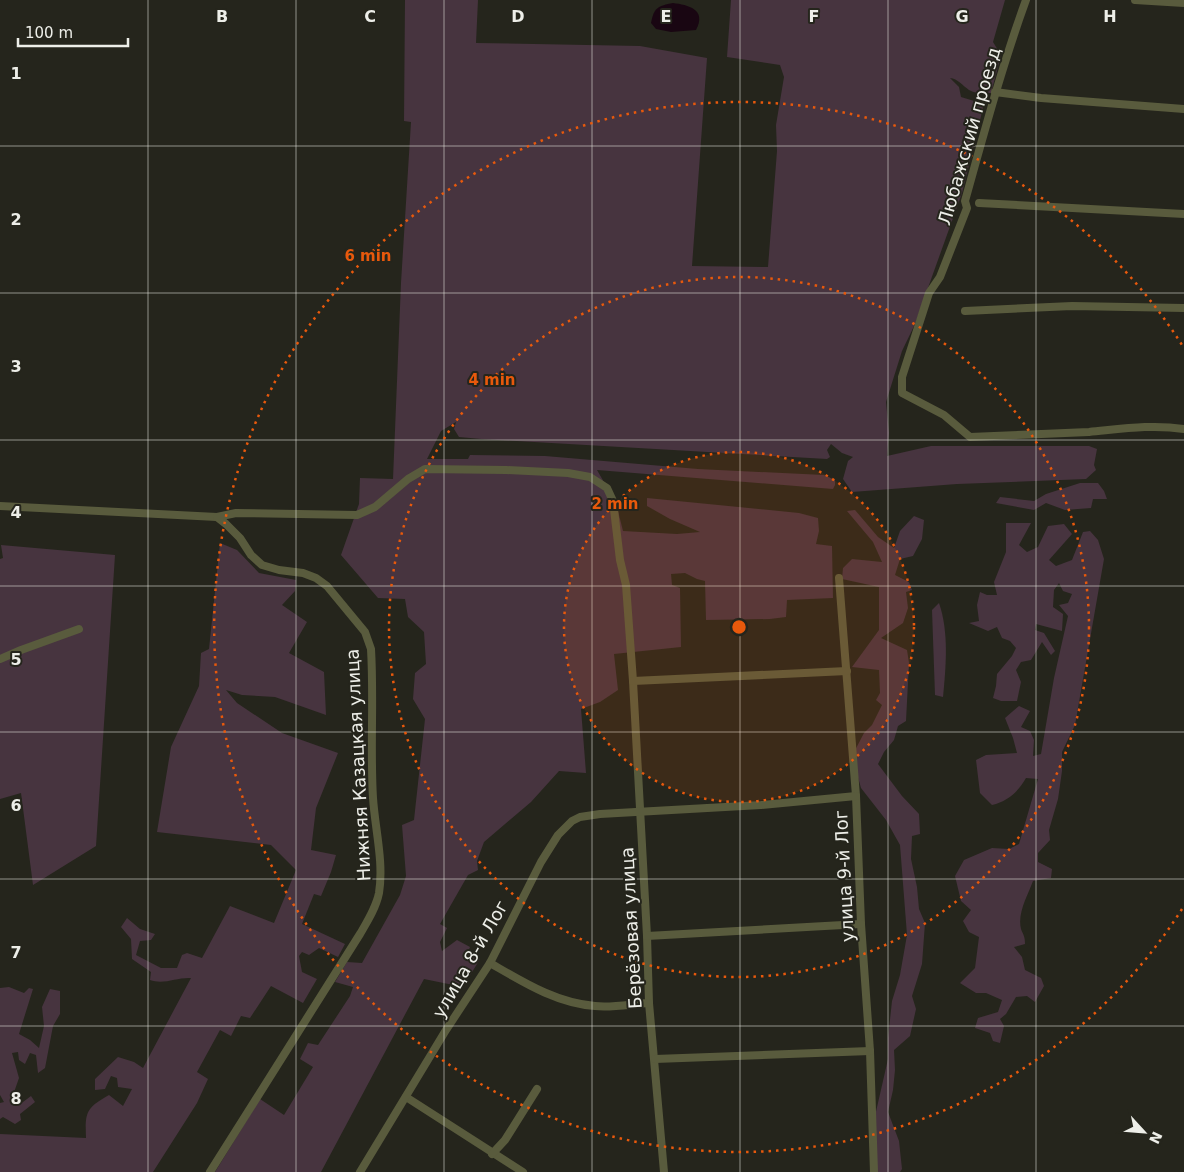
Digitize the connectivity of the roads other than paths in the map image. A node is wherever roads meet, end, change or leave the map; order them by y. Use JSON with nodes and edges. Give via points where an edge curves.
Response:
{"nodes":[{"id":1,"x":1026,"y":0,"type":"edge"},
{"id":2,"x":1135,"y":0,"type":"edge"},
{"id":3,"x":1184,"y":3,"type":"edge"},
{"id":4,"x":995,"y":92,"type":"junction"},
{"id":5,"x":1184,"y":109,"type":"edge"},
{"id":6,"x":979,"y":203,"type":"dead end"},
{"id":7,"x":1184,"y":214,"type":"edge"},
{"id":8,"x":1184,"y":308,"type":"edge"},
{"id":9,"x":965,"y":311,"type":"dead end"},
{"id":10,"x":1184,"y":429,"type":"edge"},
{"id":11,"x":0,"y":506,"type":"edge"},
{"id":12,"x":217,"y":517,"type":"junction"},
{"id":13,"x":839,"y":578,"type":"dead end"},
{"id":14,"x":79,"y":629,"type":"dead end"},
{"id":15,"x":0,"y":659,"type":"edge"},
{"id":16,"x":847,"y":671,"type":"junction"},
{"id":17,"x":633,"y":681,"type":"junction"},
{"id":18,"x":856,"y":796,"type":"junction"},
{"id":19,"x":639,"y":811,"type":"junction"},
{"id":20,"x":861,"y":924,"type":"junction"},
{"id":21,"x":647,"y":936,"type":"junction"},
{"id":22,"x":490,"y":963,"type":"junction"},
{"id":23,"x":649,"y":1003,"type":"junction"},
{"id":24,"x":870,"y":1051,"type":"junction"},
{"id":25,"x":655,"y":1059,"type":"junction"},
{"id":26,"x":536,"y":1089,"type":"dead end"},
{"id":27,"x":406,"y":1098,"type":"junction"},
{"id":28,"x":492,"y":1154,"type":"junction"},
{"id":29,"x":210,"y":1172,"type":"edge"},
{"id":30,"x":360,"y":1172,"type":"edge"},
{"id":31,"x":522,"y":1172,"type":"edge"},
{"id":32,"x":664,"y":1172,"type":"edge"},
{"id":33,"x":874,"y":1172,"type":"edge"}],
"edges":[{"from":1,"to":4,"type":"street","name":"Любажский проезд"},
{"from":2,"to":3,"type":"street"},
{"from":4,"to":5,"type":"street"},
{"from":4,"to":10,"type":"street","name":"Любажский проезд","via":[[965,201],[967,208],[940,277],[929,293],[902,377],[902,393],[944,415],[970,437],[1089,432],[1138,426]]},
{"from":6,"to":7,"type":"street"},
{"from":8,"to":9,"type":"street","via":[[1072,306]]},
{"from":11,"to":12,"type":"street"},
{"from":12,"to":17,"type":"street","name":"Берёзовая улица","via":[[236,514],[357,515],[375,507],[425,469],[568,472],[590,477],[607,488],[613,501],[626,585]]},
{"from":12,"to":29,"type":"street","name":"Нижняя Казацкая улица","via":[[262,565],[303,573],[327,586],[365,632],[371,649],[373,799],[381,873],[379,895],[360,934]]},
{"from":13,"to":16,"type":"street","name":"улица 9-й Лог"},
{"from":14,"to":15,"type":"street"},
{"from":16,"to":17,"type":"street"},
{"from":16,"to":18,"type":"street","name":"улица 9-й Лог"},
{"from":17,"to":19,"type":"street","name":"Берёзовая улица"},
{"from":18,"to":19,"type":"street","name":"улица 8-й Лог","via":[[752,806]]},
{"from":18,"to":20,"type":"street","name":"улица 9-й Лог"},
{"from":19,"to":21,"type":"street","name":"Берёзовая улица"},
{"from":19,"to":22,"type":"street","name":"улица 8-й Лог","via":[[580,817],[558,835]]},
{"from":20,"to":21,"type":"street"},
{"from":20,"to":24,"type":"street","name":"улица 9-й Лог"},
{"from":21,"to":23,"type":"street","name":"Берёзовая улица"},
{"from":22,"to":23,"type":"street","via":[[551,996],[574,1003],[596,1007]]},
{"from":22,"to":27,"type":"street","name":"улица 8-й Лог"},
{"from":23,"to":25,"type":"street","name":"Берёзовая улица"},
{"from":24,"to":25,"type":"street"},
{"from":24,"to":33,"type":"street","name":"улица 9-й Лог"},
{"from":25,"to":32,"type":"street","name":"Берёзовая улица"},
{"from":26,"to":28,"type":"street","via":[[505,1140]]},
{"from":27,"to":28,"type":"street"},
{"from":27,"to":30,"type":"street","name":"улица 8-й Лог"},
{"from":28,"to":31,"type":"street"}]}
